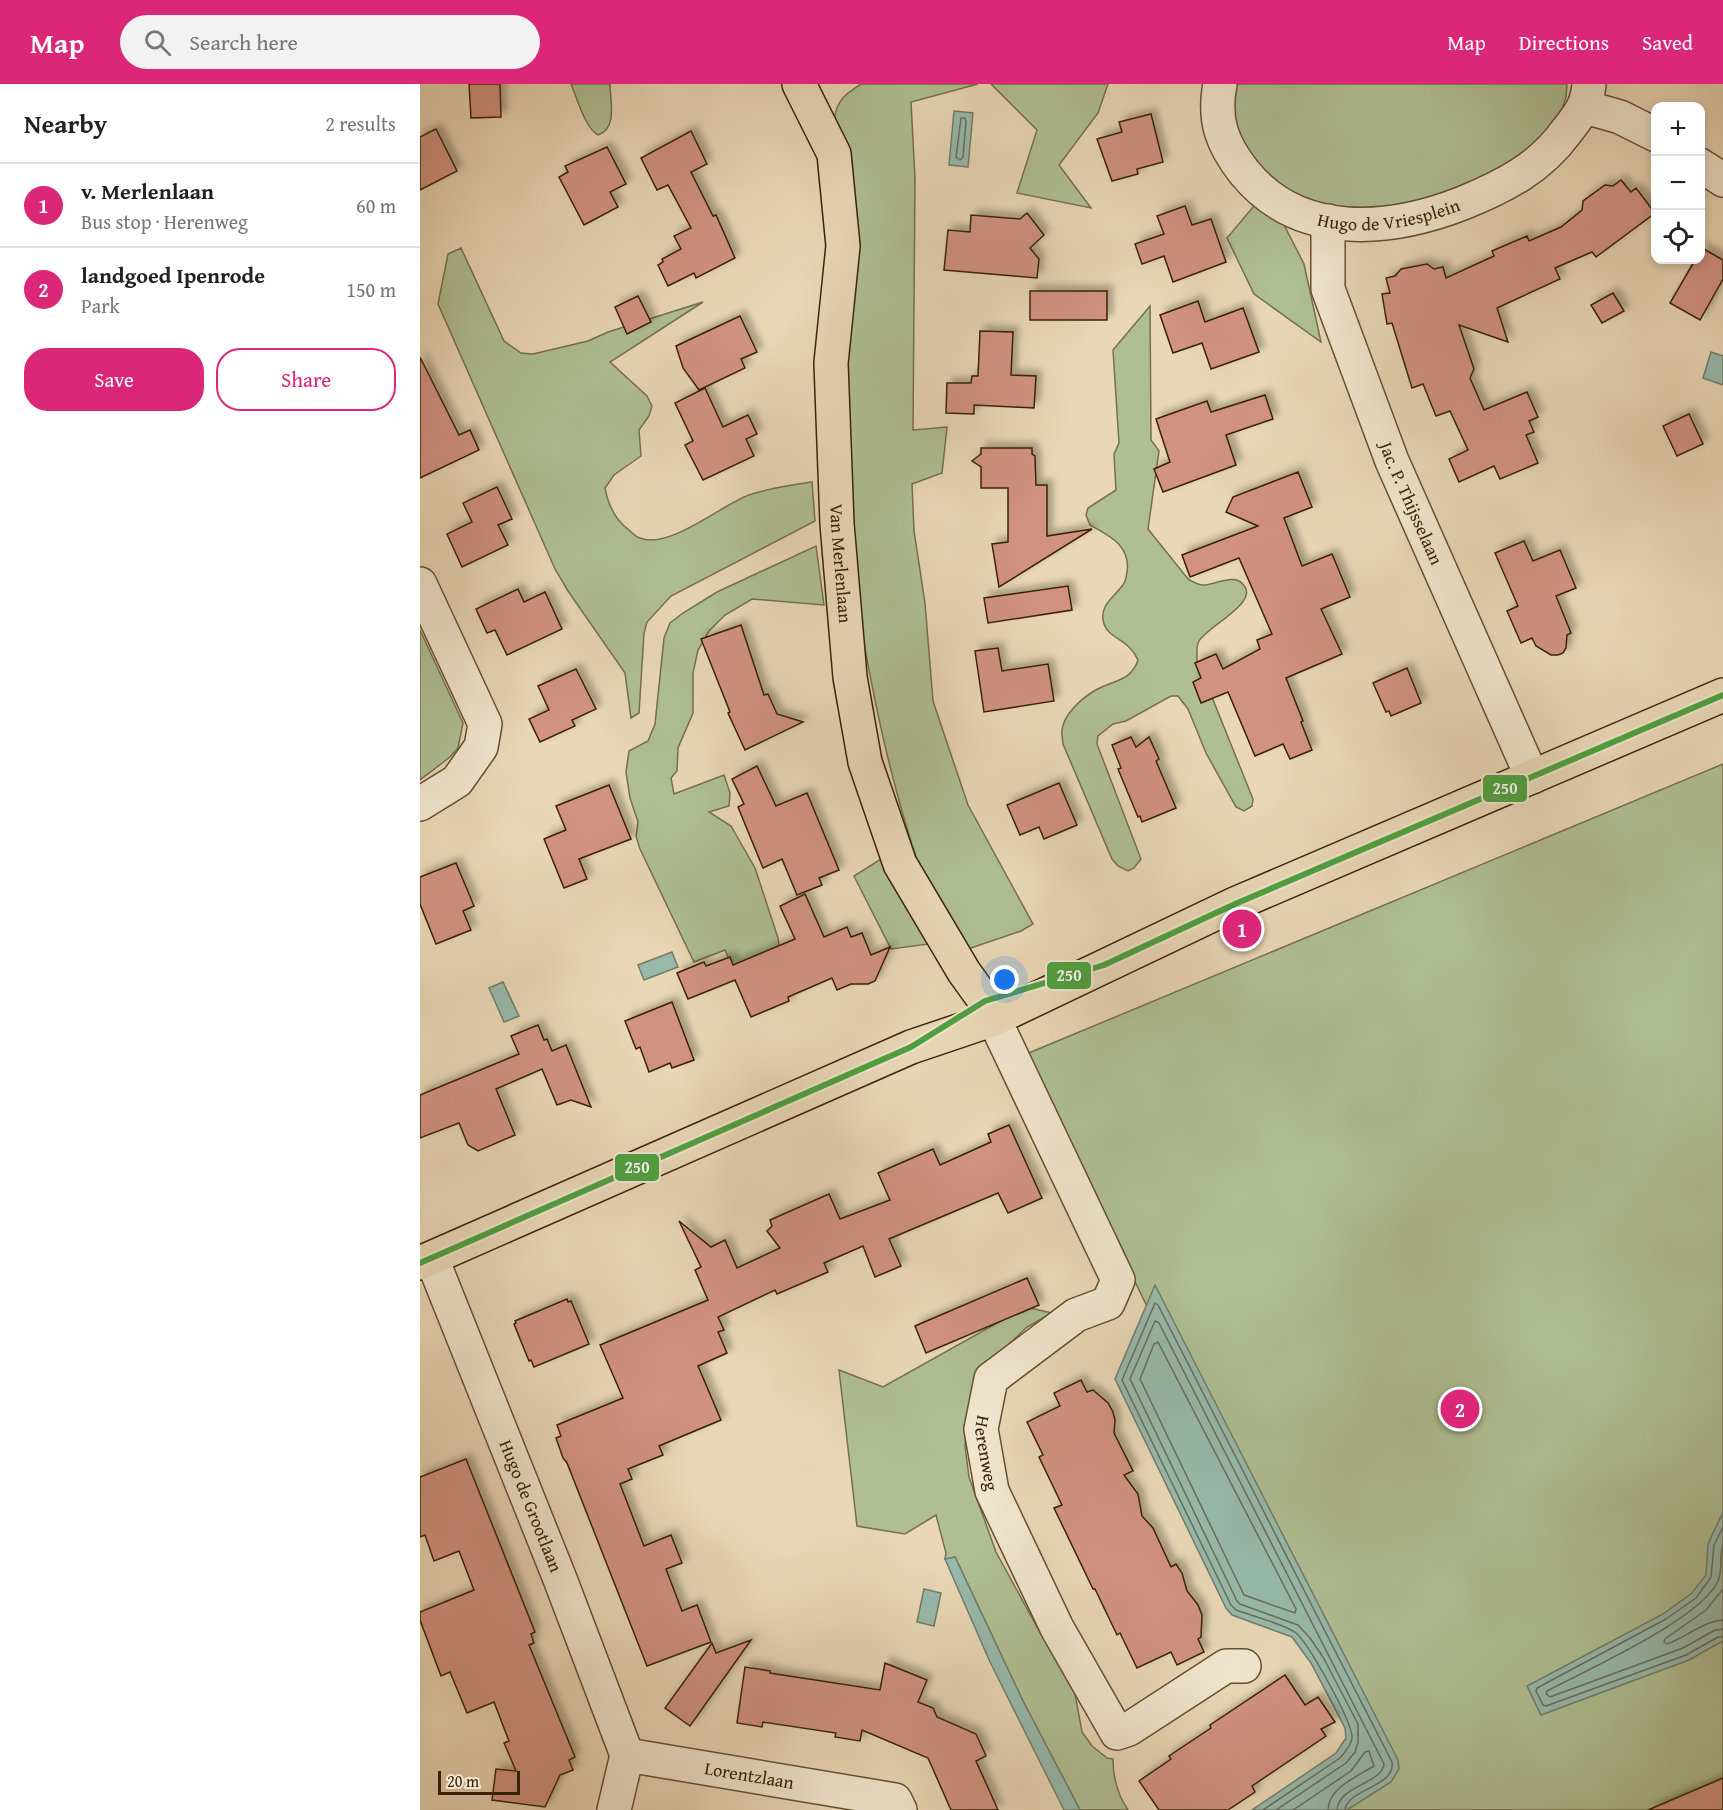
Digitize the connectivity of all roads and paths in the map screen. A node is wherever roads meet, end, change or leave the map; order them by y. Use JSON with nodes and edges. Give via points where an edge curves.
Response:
{"nodes":[{"id":1,"x":1218,"y":84,"type":"edge"},
{"id":2,"x":801,"y":85,"type":"edge"},
{"id":3,"x":1587,"y":95,"type":"edge"},
{"id":4,"x":1651,"y":132,"type":"edge"},
{"id":5,"x":1705,"y":168,"type":"edge"},
{"id":6,"x":1723,"y":180,"type":"edge"},
{"id":7,"x":1329,"y":221,"type":"junction"},
{"id":8,"x":420,"y":584,"type":"edge"},
{"id":9,"x":1723,"y":695,"type":"edge"},
{"id":10,"x":1532,"y":777,"type":"junction"},
{"id":11,"x":420,"y":804,"type":"edge"},
{"id":12,"x":995,"y":1021,"type":"junction"},
{"id":13,"x":426,"y":1261,"type":"edge"},
{"id":14,"x":1244,"y":1666,"type":"dead end"},
{"id":15,"x":627,"y":1755,"type":"junction"},
{"id":16,"x":614,"y":1810,"type":"edge"},
{"id":17,"x":900,"y":1810,"type":"edge"}],
"edges":[{"from":1,"to":7,"type":"street","name":"Hugo de Vriesplein","via":[[1218,120],[1224,142],[1247,176],[1288,209]]},
{"from":2,"to":12,"type":"main road","name":"Van Merlenlaan","via":[[834,154],[843,246],[831,363],[837,524],[850,677],[865,762],[900,864]]},
{"from":3,"to":4,"type":"street"},
{"from":3,"to":7,"type":"street","name":"Hugo de Vriesplein","via":[[1560,140],[1546,155],[1529,170],[1487,194],[1417,219],[1394,223]]},
{"from":5,"to":6,"type":"street"},
{"from":7,"to":10,"type":"street","name":"Jac. P. Thijsselaan","via":[[1328,289],[1392,461]]},
{"from":8,"to":11,"type":"street","via":[[485,724],[481,747],[457,781]]},
{"from":9,"to":10,"type":"main road"},
{"from":10,"to":12,"type":"main road","via":[[1234,904]]},
{"from":12,"to":13,"type":"main road","via":[[911,1047]]},
{"from":12,"to":14,"type":"street","name":"Herenweg","via":[[1118,1280],[1108,1303],[1076,1315],[991,1379],[981,1429],[992,1491],[1058,1628],[1117,1733],[1226,1666]]},
{"from":13,"to":15,"type":"street","name":"Hugo de Grootlaan","via":[[560,1579]]},
{"from":15,"to":16,"type":"street"},
{"from":15,"to":17,"type":"street","name":"Lorentzlaan","via":[[895,1800]]}]}
